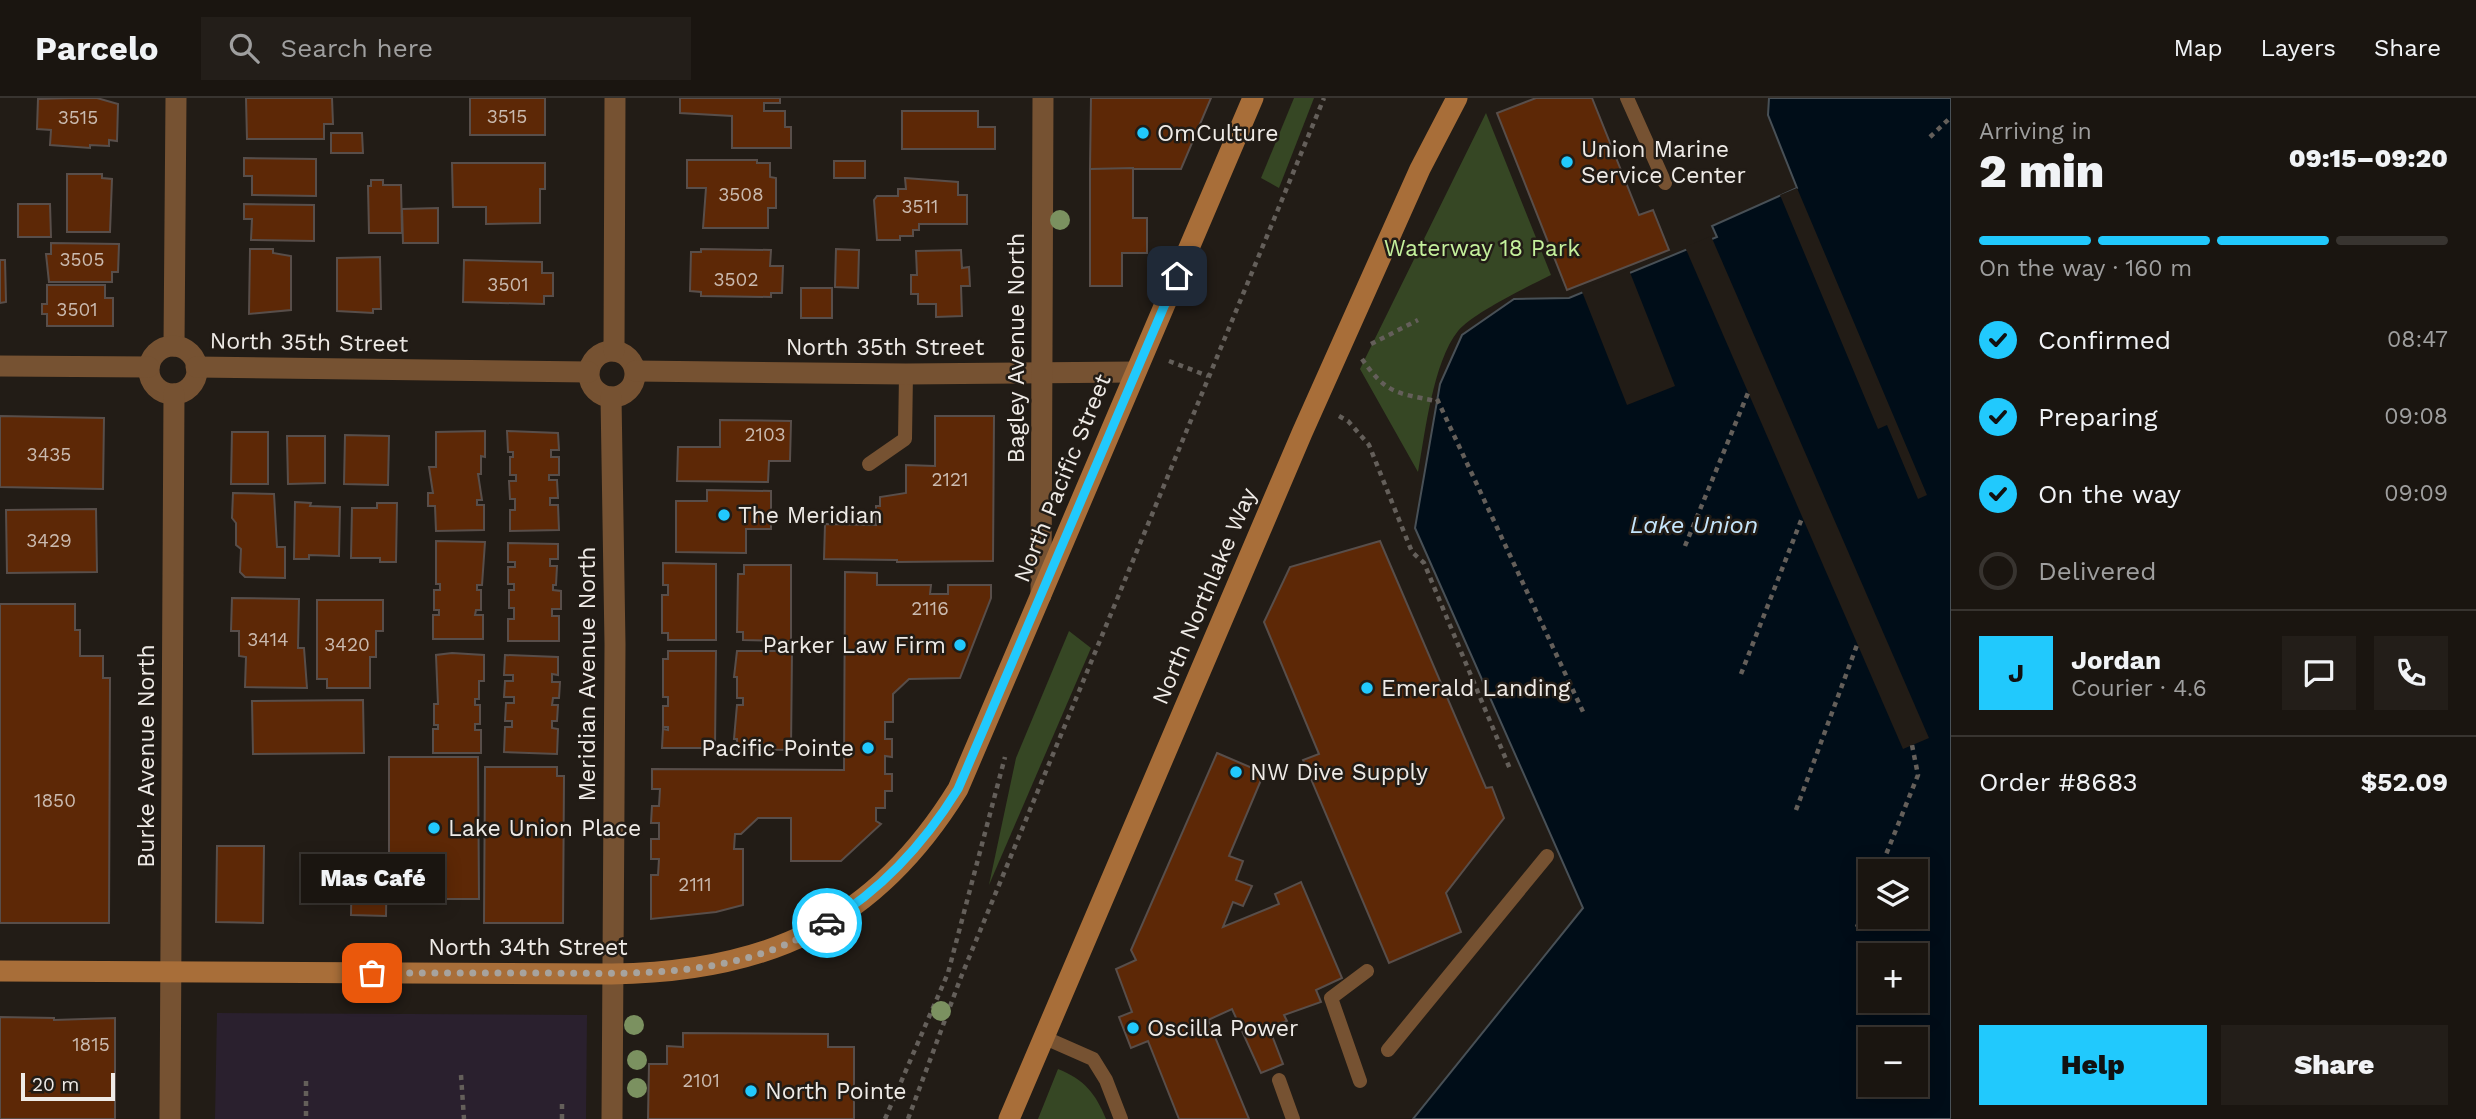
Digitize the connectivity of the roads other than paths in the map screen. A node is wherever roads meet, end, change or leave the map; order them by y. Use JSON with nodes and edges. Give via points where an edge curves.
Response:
{"nodes":[{"id":1,"x":176,"y":98,"type":"edge"},
{"id":2,"x":615,"y":98,"type":"edge"},
{"id":3,"x":1043,"y":98,"type":"edge"},
{"id":4,"x":1253,"y":98,"type":"edge"},
{"id":5,"x":1457,"y":98,"type":"edge"},
{"id":6,"x":1628,"y":98,"type":"edge"},
{"id":7,"x":1665,"y":183,"type":"dead end"},
{"id":8,"x":174,"y":346,"type":"junction"},
{"id":9,"x":614,"y":351,"type":"junction"},
{"id":10,"x":0,"y":366,"type":"edge"},
{"id":11,"x":149,"y":367,"type":"junction"},
{"id":12,"x":196,"y":367,"type":"junction"},
{"id":13,"x":635,"y":371,"type":"junction"},
{"id":14,"x":589,"y":372,"type":"junction"},
{"id":15,"x":1135,"y":372,"type":"junction"},
{"id":16,"x":906,"y":374,"type":"junction"},
{"id":17,"x":1043,"y":374,"type":"junction"},
{"id":18,"x":174,"y":394,"type":"junction"},
{"id":19,"x":611,"y":397,"type":"junction"},
{"id":20,"x":869,"y":464,"type":"dead end"},
{"id":21,"x":1041,"y":597,"type":"junction"},
{"id":22,"x":1548,"y":856,"type":"dead end"},
{"id":23,"x":900,"y":866,"type":"joint"},
{"id":24,"x":0,"y":971,"type":"edge"},
{"id":25,"x":171,"y":971,"type":"junction"},
{"id":26,"x":1367,"y":971,"type":"dead end"},
{"id":27,"x":612,"y":974,"type":"junction"},
{"id":28,"x":1043,"y":1037,"type":"junction"},
{"id":29,"x":1388,"y":1050,"type":"dead end"},
{"id":30,"x":1279,"y":1080,"type":"dead end"},
{"id":31,"x":1360,"y":1082,"type":"dead end"},
{"id":32,"x":170,"y":1119,"type":"edge"},
{"id":33,"x":612,"y":1119,"type":"edge"},
{"id":34,"x":1009,"y":1119,"type":"edge"},
{"id":35,"x":1121,"y":1119,"type":"edge"},
{"id":36,"x":1293,"y":1119,"type":"edge"}],
"edges":[{"from":1,"to":8,"type":"street"},
{"from":2,"to":9,"type":"street"},
{"from":3,"to":17,"type":"street","name":"Bagley Avenue North"},
{"from":4,"to":15,"type":"street","name":"North Pacific Street"},
{"from":5,"to":28,"type":"street","name":"North Northlake Way","via":[[1420,169],[1302,433]]},
{"from":6,"to":7,"type":"lane"},
{"from":8,"to":11,"type":"street","via":[[156,353]]},
{"from":8,"to":12,"type":"street","via":[[192,355]]},
{"from":9,"to":13,"type":"street","via":[[629,358]]},
{"from":9,"to":14,"type":"street","via":[[595,358]]},
{"from":10,"to":11,"type":"street"},
{"from":11,"to":18,"type":"street","via":[[156,387]]},
{"from":12,"to":14,"type":"street","name":"North 35th Street"},
{"from":12,"to":18,"type":"street","via":[[190,386]]},
{"from":13,"to":16,"type":"street","name":"North 35th Street"},
{"from":13,"to":19,"type":"street","via":[[628,391]]},
{"from":14,"to":19,"type":"street","via":[[593,387]]},
{"from":15,"to":17,"type":"street","name":"North 35th Street"},
{"from":15,"to":21,"type":"street","name":"North Pacific Street"},
{"from":16,"to":17,"type":"street","name":"North 35th Street"},
{"from":16,"to":20,"type":"lane","via":[[905,439]]},
{"from":17,"to":21,"type":"street","name":"Bagley Avenue North"},
{"from":18,"to":25,"type":"street","name":"Burke Avenue North"},
{"from":19,"to":27,"type":"street","name":"Meridian Avenue North","via":[[615,644]]},
{"from":21,"to":23,"type":"street","name":"North Pacific Street","via":[[958,789]]},
{"from":22,"to":29,"type":"lane"},
{"from":23,"to":27,"type":"street","name":"North 34th Street","via":[[847,911],[786,945],[709,968]]},
{"from":24,"to":25,"type":"street","name":"North 34th Street"},
{"from":25,"to":27,"type":"street","name":"North 34th Street"},
{"from":25,"to":32,"type":"street","name":"Burke Avenue North"},
{"from":26,"to":31,"type":"lane","via":[[1331,998]]},
{"from":27,"to":33,"type":"street","name":"Meridian Avenue North"},
{"from":28,"to":34,"type":"street","name":"North Northlake Way"},
{"from":28,"to":35,"type":"lane","via":[[1093,1059]]},
{"from":30,"to":36,"type":"lane"}]}
